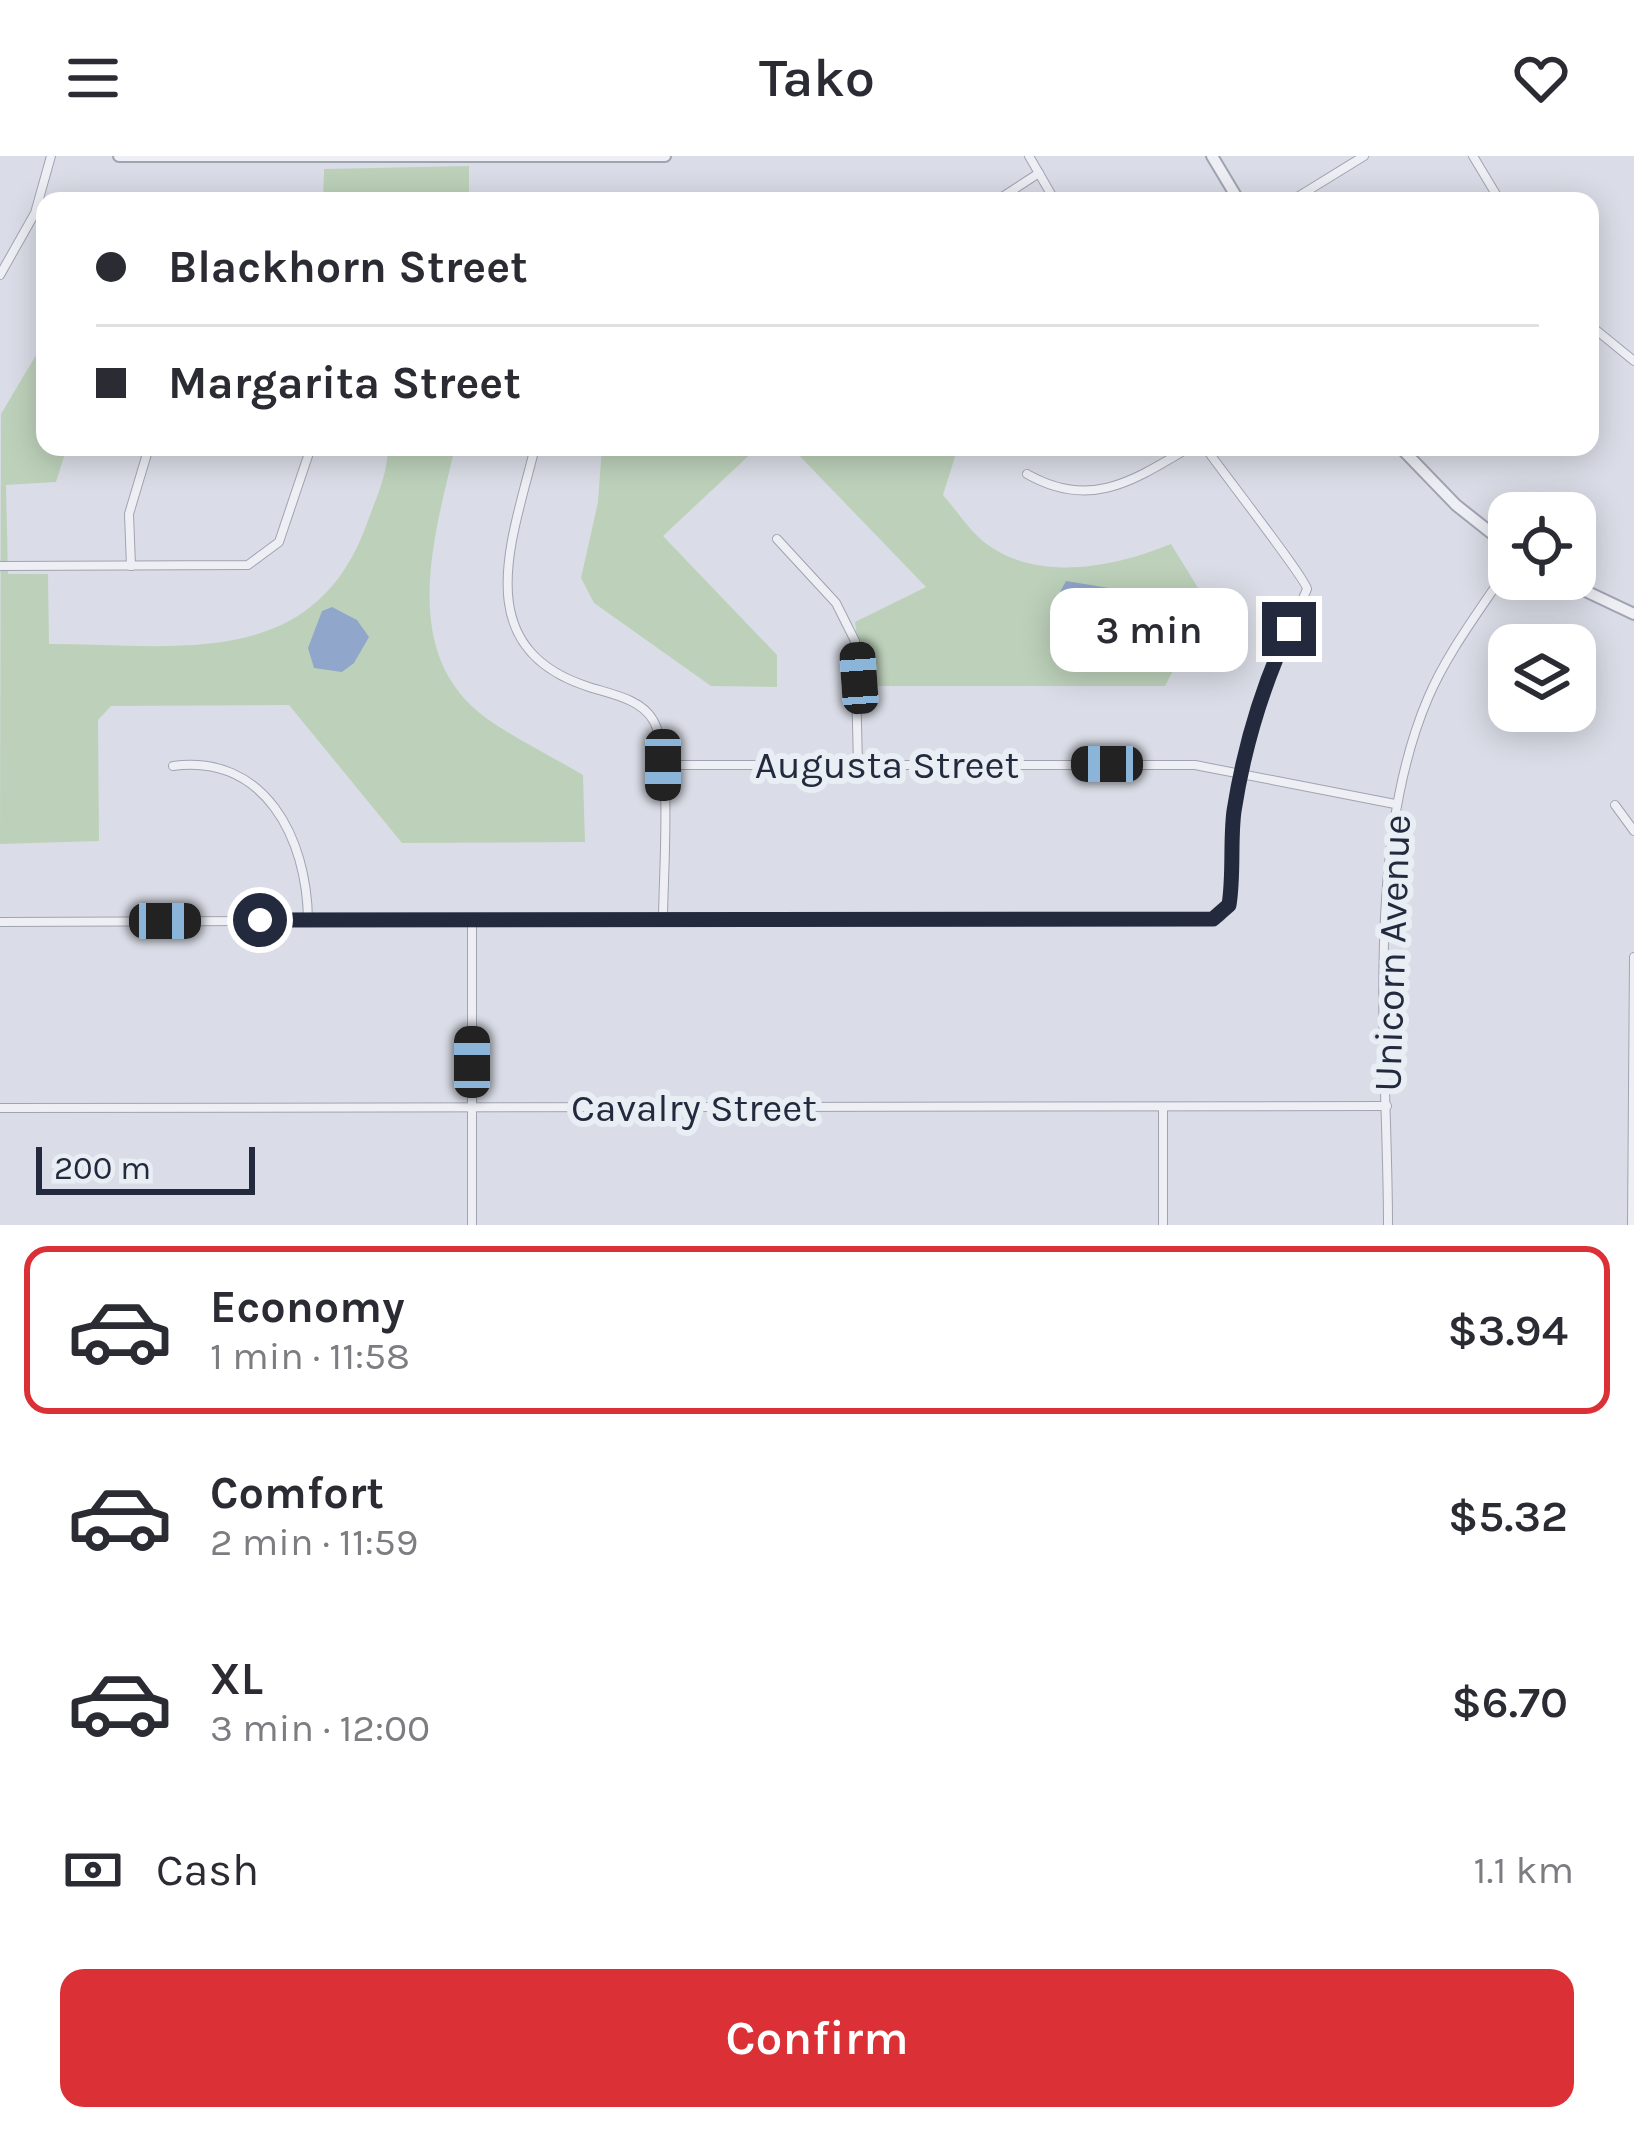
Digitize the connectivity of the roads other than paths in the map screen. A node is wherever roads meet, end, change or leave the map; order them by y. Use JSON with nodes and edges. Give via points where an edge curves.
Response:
{"nodes":[{"id":1,"x":51,"y":156,"type":"edge"},
{"id":2,"x":119,"y":156,"type":"edge"},
{"id":3,"x":665,"y":156,"type":"edge"},
{"id":4,"x":1029,"y":156,"type":"edge"},
{"id":5,"x":1212,"y":156,"type":"edge"},
{"id":6,"x":1364,"y":156,"type":"edge"},
{"id":7,"x":1473,"y":156,"type":"edge"},
{"id":8,"x":1039,"y":173,"type":"junction"},
{"id":9,"x":41,"y":192,"type":"edge"},
{"id":10,"x":1010,"y":192,"type":"edge"},
{"id":11,"x":1050,"y":192,"type":"edge"},
{"id":12,"x":1234,"y":192,"type":"edge"},
{"id":13,"x":1306,"y":192,"type":"edge"},
{"id":14,"x":1495,"y":192,"type":"edge"},
{"id":15,"x":36,"y":209,"type":"edge"},
{"id":16,"x":0,"y":275,"type":"edge"},
{"id":17,"x":1599,"y":332,"type":"edge"},
{"id":18,"x":1634,"y":361,"type":"edge"},
{"id":19,"x":146,"y":456,"type":"edge"},
{"id":20,"x":307,"y":456,"type":"edge"},
{"id":21,"x":534,"y":456,"type":"edge"},
{"id":22,"x":1172,"y":456,"type":"edge"},
{"id":23,"x":1211,"y":456,"type":"edge"},
{"id":24,"x":1409,"y":456,"type":"edge"},
{"id":25,"x":1027,"y":474,"type":"dead end"},
{"id":26,"x":1488,"y":530,"type":"edge"},
{"id":27,"x":778,"y":539,"type":"dead end"},
{"id":28,"x":0,"y":566,"type":"edge"},
{"id":29,"x":131,"y":566,"type":"junction"},
{"id":30,"x":1596,"y":596,"type":"edge"},
{"id":31,"x":1488,"y":600,"type":"edge"},
{"id":32,"x":1634,"y":614,"type":"edge"},
{"id":33,"x":663,"y":765,"type":"junction"},
{"id":34,"x":858,"y":765,"type":"junction"},
{"id":35,"x":172,"y":766,"type":"dead end"},
{"id":36,"x":1242,"y":771,"type":"junction"},
{"id":37,"x":1395,"y":804,"type":"junction"},
{"id":38,"x":1615,"y":805,"type":"dead end"},
{"id":39,"x":1634,"y":831,"type":"edge"},
{"id":40,"x":308,"y":920,"type":"junction"},
{"id":41,"x":472,"y":920,"type":"junction"},
{"id":42,"x":663,"y":920,"type":"junction"},
{"id":43,"x":0,"y":922,"type":"edge"},
{"id":44,"x":1634,"y":957,"type":"edge"},
{"id":45,"x":1633,"y":1090,"type":"edge"},
{"id":46,"x":1387,"y":1106,"type":"junction"},
{"id":47,"x":1162,"y":1107,"type":"junction"},
{"id":48,"x":0,"y":1108,"type":"edge"},
{"id":49,"x":472,"y":1109,"type":"junction"},
{"id":50,"x":472,"y":1225,"type":"edge"},
{"id":51,"x":1163,"y":1225,"type":"edge"},
{"id":52,"x":1388,"y":1225,"type":"edge"},
{"id":53,"x":1632,"y":1225,"type":"edge"}],
"edges":[{"from":1,"to":9,"type":"street"},
{"from":2,"to":3,"type":"street"},
{"from":4,"to":8,"type":"street"},
{"from":5,"to":12,"type":"street"},
{"from":6,"to":13,"type":"street"},
{"from":7,"to":14,"type":"street"},
{"from":8,"to":10,"type":"street"},
{"from":8,"to":11,"type":"street"},
{"from":15,"to":16,"type":"street"},
{"from":17,"to":18,"type":"street"},
{"from":19,"to":29,"type":"street","via":[[129,514]]},
{"from":20,"to":29,"type":"street","via":[[287,525],[260,560]]},
{"from":21,"to":33,"type":"street","via":[[507,562],[513,622],[548,667],[647,711]]},
{"from":22,"to":25,"type":"street","via":[[1100,493],[1066,492]]},
{"from":23,"to":36,"type":"street","via":[[1306,580],[1260,698]]},
{"from":24,"to":26,"type":"street"},
{"from":27,"to":34,"type":"street","via":[[836,603],[855,641]]},
{"from":28,"to":29,"type":"street"},
{"from":30,"to":32,"type":"street"},
{"from":31,"to":37,"type":"street","name":"Unicorn Avenue","via":[[1428,697]]},
{"from":33,"to":34,"type":"street","name":"Augusta Street"},
{"from":33,"to":42,"type":"street"},
{"from":34,"to":36,"type":"street","name":"Augusta Street"},
{"from":35,"to":40,"type":"street","via":[[224,766],[262,794],[299,851]]},
{"from":36,"to":37,"type":"street","name":"Augusta Street"},
{"from":36,"to":42,"type":"street","via":[[1229,905],[1213,919]]},
{"from":37,"to":46,"type":"street","name":"Unicorn Avenue"},
{"from":38,"to":39,"type":"street"},
{"from":40,"to":41,"type":"street"},
{"from":40,"to":43,"type":"street"},
{"from":41,"to":42,"type":"street"},
{"from":41,"to":49,"type":"street"},
{"from":44,"to":45,"type":"street"},
{"from":45,"to":53,"type":"street"},
{"from":46,"to":47,"type":"street","name":"Cavalry Street"},
{"from":46,"to":52,"type":"street","name":"Unicorn Avenue"},
{"from":47,"to":49,"type":"street","name":"Cavalry Street"},
{"from":47,"to":51,"type":"street"},
{"from":48,"to":49,"type":"street","name":"Cavalry Street"},
{"from":49,"to":50,"type":"street"}]}
